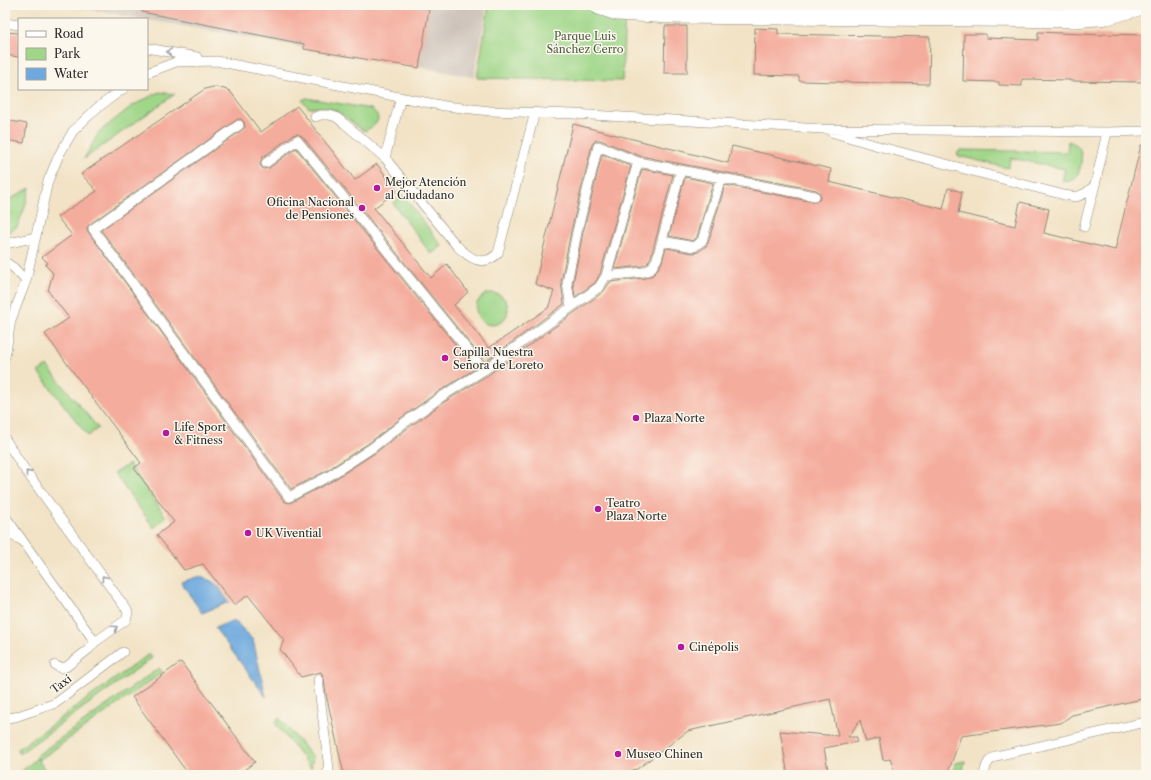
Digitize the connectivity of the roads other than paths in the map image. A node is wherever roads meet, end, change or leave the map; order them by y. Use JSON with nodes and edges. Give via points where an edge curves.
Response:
{"nodes":[{"id":1,"x":599,"y":5,"type":"edge"},
{"id":2,"x":1142,"y":5,"type":"edge"},
{"id":3,"x":674,"y":10,"type":"edge"},
{"id":4,"x":807,"y":10,"type":"edge"},
{"id":5,"x":5,"y":23,"type":"edge"},
{"id":6,"x":18,"y":25,"type":"edge"},
{"id":7,"x":148,"y":48,"type":"edge"},
{"id":8,"x":218,"y":61,"type":"junction"},
{"id":9,"x":148,"y":73,"type":"edge"},
{"id":10,"x":122,"y":90,"type":"edge"},
{"id":11,"x":401,"y":97,"type":"junction"},
{"id":12,"x":535,"y":112,"type":"junction"},
{"id":13,"x":315,"y":117,"type":"dead end"},
{"id":14,"x":239,"y":125,"type":"dead end"},
{"id":15,"x":822,"y":129,"type":"junction"},
{"id":16,"x":1146,"y":131,"type":"edge"},
{"id":17,"x":1107,"y":132,"type":"junction"},
{"id":18,"x":386,"y":158,"type":"junction"},
{"id":19,"x":638,"y":162,"type":"junction"},
{"id":20,"x":266,"y":163,"type":"dead end"},
{"id":21,"x":681,"y":170,"type":"junction"},
{"id":22,"x":721,"y":178,"type":"junction"},
{"id":23,"x":1095,"y":185,"type":"junction"},
{"id":24,"x":815,"y":196,"type":"dead end"},
{"id":25,"x":1084,"y":227,"type":"dead end"},
{"id":26,"x":36,"y":237,"type":"junction"},
{"id":27,"x":662,"y":242,"type":"junction"},
{"id":28,"x":5,"y":244,"type":"edge"},
{"id":29,"x":5,"y":262,"type":"edge"},
{"id":30,"x":606,"y":276,"type":"junction"},
{"id":31,"x":26,"y":281,"type":"junction"},
{"id":32,"x":571,"y":307,"type":"junction"},
{"id":33,"x":5,"y":357,"type":"edge"},
{"id":34,"x":484,"y":370,"type":"junction"},
{"id":35,"x":5,"y":439,"type":"edge"},
{"id":36,"x":5,"y":516,"type":"edge"},
{"id":37,"x":5,"y":532,"type":"edge"},
{"id":38,"x":23,"y":540,"type":"junction"},
{"id":39,"x":96,"y":642,"type":"junction"},
{"id":40,"x":123,"y":652,"type":"dead end"},
{"id":41,"x":55,"y":666,"type":"dead end"},
{"id":42,"x":318,"y":680,"type":"dead end"},
{"id":43,"x":5,"y":718,"type":"edge"},
{"id":44,"x":1146,"y":722,"type":"edge"},
{"id":45,"x":326,"y":775,"type":"edge"},
{"id":46,"x":984,"y":775,"type":"edge"}],
"edges":[{"from":1,"to":3,"type":"street","via":[[617,11]]},
{"from":2,"to":4,"type":"street","via":[[1106,15],[1075,18]]},
{"from":3,"to":4,"type":"street"},
{"from":5,"to":6,"type":"lane"},
{"from":8,"to":7,"type":"lane","one_way":true},
{"from":8,"to":9,"type":"lane","via":[[176,62]]},
{"from":8,"to":11,"type":"lane"},
{"from":10,"to":26,"type":"lane","via":[[97,108],[73,131],[59,155],[48,181]]},
{"from":11,"to":12,"type":"lane","via":[[445,106]]},
{"from":11,"to":18,"type":"lane"},
{"from":12,"to":15,"type":"lane"},
{"from":12,"to":18,"type":"lane","via":[[498,253],[487,261],[471,258],[459,248]]},
{"from":13,"to":18,"type":"lane","via":[[336,117]]},
{"from":14,"to":34,"type":"lane","via":[[93,230],[289,497],[329,476],[372,448],[441,397]]},
{"from":15,"to":17,"type":"lane"},
{"from":15,"to":23,"type":"lane","via":[[1064,195],[1076,197]]},
{"from":16,"to":17,"type":"lane"},
{"from":17,"to":23,"type":"lane"},
{"from":19,"to":21,"type":"lane"},
{"from":19,"to":30,"type":"lane"},
{"from":19,"to":32,"type":"lane","via":[[598,146],[567,283]]},
{"from":20,"to":34,"type":"lane","via":[[297,140]]},
{"from":21,"to":22,"type":"lane"},
{"from":21,"to":27,"type":"lane"},
{"from":22,"to":24,"type":"lane"},
{"from":22,"to":27,"type":"lane","via":[[702,241],[694,248]]},
{"from":23,"to":25,"type":"lane"},
{"from":26,"to":28,"type":"lane"},
{"from":26,"to":31,"type":"lane"},
{"from":27,"to":30,"type":"lane","via":[[651,269]]},
{"from":29,"to":31,"type":"lane"},
{"from":30,"to":32,"type":"lane","via":[[600,287]]},
{"from":31,"to":33,"type":"lane","via":[[11,320]]},
{"from":32,"to":34,"type":"lane"},
{"from":39,"to":35,"type":"lane","one_way":true,"via":[[126,620],[127,610]]},
{"from":36,"to":38,"type":"lane"},
{"from":37,"to":38,"type":"lane"},
{"from":38,"to":39,"type":"lane"},
{"from":39,"to":41,"type":"lane","via":[[66,667]]},
{"from":40,"to":43,"type":"lane","name":"Taxi","via":[[56,703]]},
{"from":42,"to":45,"type":"lane","via":[[329,769]]},
{"from":44,"to":46,"type":"lane","via":[[996,756],[989,760]]}]}
